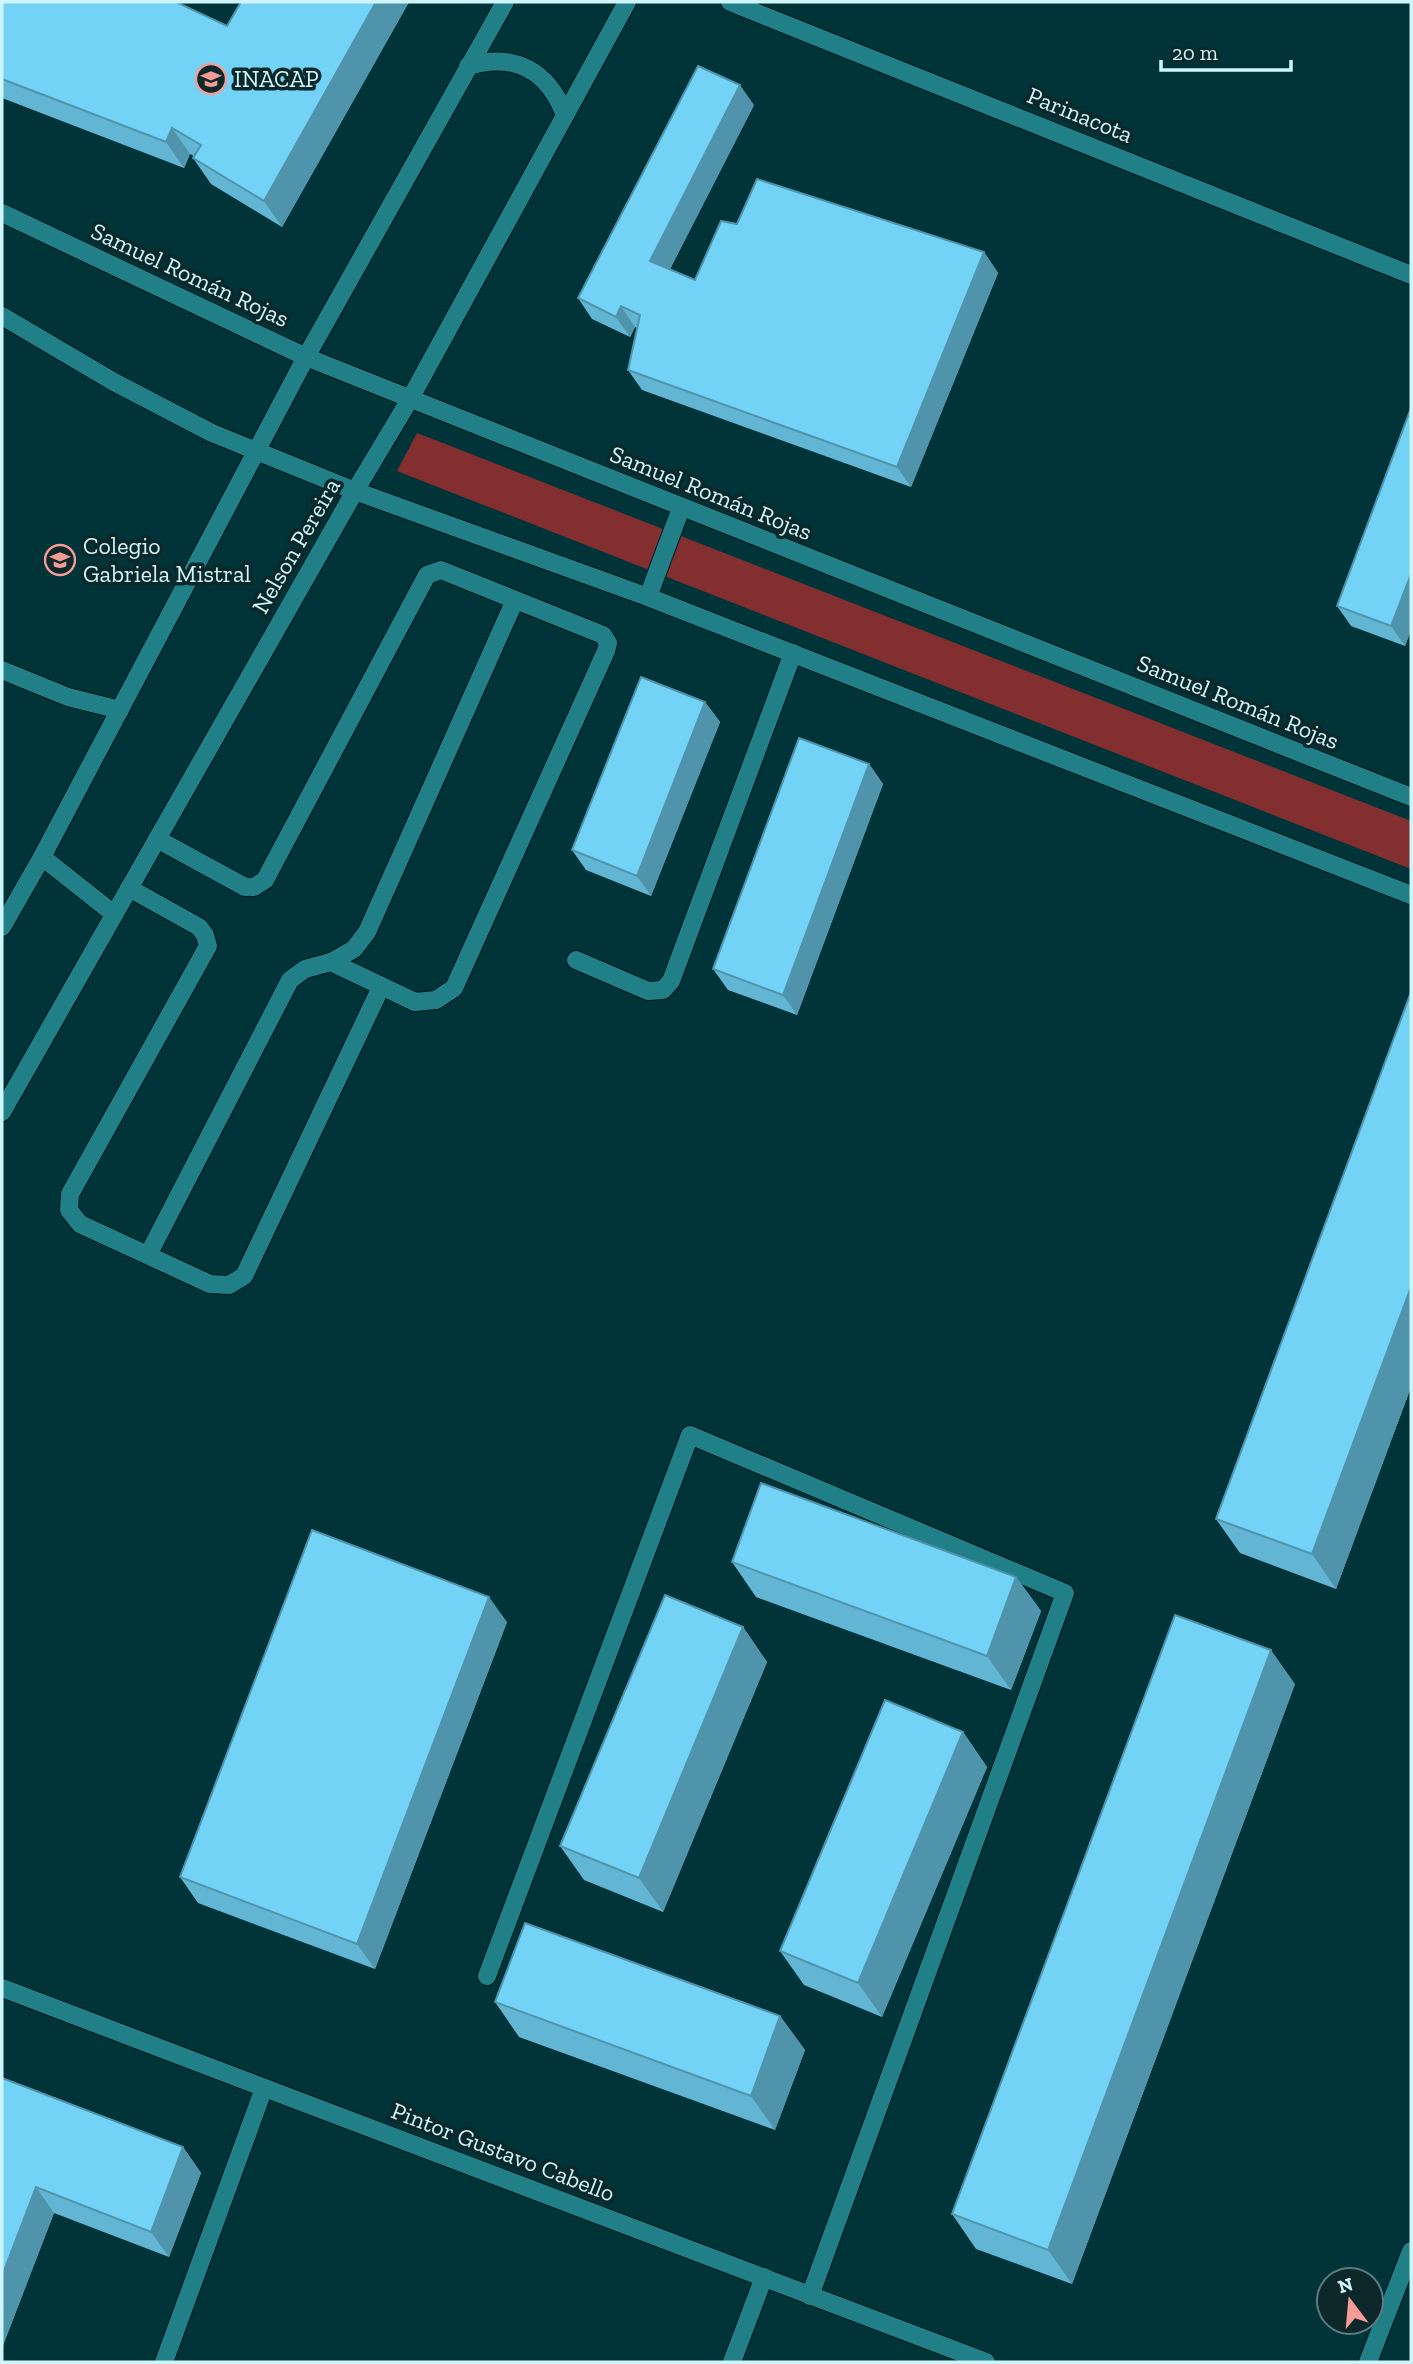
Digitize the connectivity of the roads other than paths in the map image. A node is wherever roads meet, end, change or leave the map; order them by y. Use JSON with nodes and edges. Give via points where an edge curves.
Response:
{"nodes":[{"id":1,"x":505,"y":2,"type":"edge"},
{"id":2,"x":627,"y":2,"type":"edge"},
{"id":3,"x":730,"y":2,"type":"edge"},
{"id":4,"x":468,"y":66,"type":"junction"},
{"id":5,"x":565,"y":115,"type":"junction"},
{"id":6,"x":2,"y":213,"type":"edge"},
{"id":7,"x":1411,"y":275,"type":"edge"},
{"id":8,"x":2,"y":316,"type":"edge"},
{"id":9,"x":306,"y":357,"type":"junction"},
{"id":10,"x":410,"y":399,"type":"junction"},
{"id":11,"x":257,"y":450,"type":"junction"},
{"id":12,"x":355,"y":491,"type":"junction"},
{"id":13,"x":681,"y":508,"type":"junction"},
{"id":14,"x":648,"y":597,"type":"junction"},
{"id":15,"x":515,"y":600,"type":"junction"},
{"id":16,"x":793,"y":653,"type":"junction"},
{"id":17,"x":2,"y":670,"type":"edge"},
{"id":18,"x":120,"y":710,"type":"junction"},
{"id":19,"x":1411,"y":797,"type":"edge"},
{"id":20,"x":157,"y":839,"type":"junction"},
{"id":21,"x":42,"y":857,"type":"junction"},
{"id":22,"x":129,"y":888,"type":"junction"},
{"id":23,"x":1411,"y":895,"type":"edge"},
{"id":24,"x":114,"y":914,"type":"junction"},
{"id":25,"x":4,"y":918,"type":"edge"},
{"id":26,"x":576,"y":960,"type":"dead end"},
{"id":27,"x":331,"y":962,"type":"junction"},
{"id":28,"x":381,"y":988,"type":"junction"},
{"id":29,"x":2,"y":1112,"type":"edge"},
{"id":30,"x":148,"y":1255,"type":"junction"},
{"id":31,"x":487,"y":1976,"type":"dead end"},
{"id":32,"x":2,"y":1988,"type":"edge"},
{"id":33,"x":264,"y":2088,"type":"junction"},
{"id":34,"x":1411,"y":2251,"type":"edge"},
{"id":35,"x":764,"y":2277,"type":"junction"},
{"id":36,"x":810,"y":2296,"type":"junction"},
{"id":37,"x":164,"y":2362,"type":"edge"},
{"id":38,"x":732,"y":2362,"type":"edge"},
{"id":39,"x":986,"y":2362,"type":"edge"},
{"id":40,"x":1368,"y":2362,"type":"edge"}],
"edges":[{"from":1,"to":4,"type":"street"},
{"from":2,"to":5,"type":"street","name":"Nelson Pereira"},
{"from":3,"to":7,"type":"street","name":"Parinacota"},
{"from":4,"to":5,"type":"street","via":[[501,61],[532,70],[559,98]]},
{"from":4,"to":9,"type":"street"},
{"from":5,"to":10,"type":"street","name":"Nelson Pereira"},
{"from":6,"to":9,"type":"street","name":"Samuel Román Rojas"},
{"from":8,"to":11,"type":"street","via":[[114,382],[212,433]]},
{"from":9,"to":10,"type":"street","name":"Samuel Román Rojas"},
{"from":9,"to":11,"type":"street"},
{"from":10,"to":12,"type":"street","name":"Nelson Pereira"},
{"from":10,"to":13,"type":"street","name":"Samuel Román Rojas"},
{"from":11,"to":12,"type":"street"},
{"from":11,"to":18,"type":"street"},
{"from":12,"to":14,"type":"street"},
{"from":12,"to":20,"type":"street","name":"Nelson Pereira"},
{"from":13,"to":14,"type":"street"},
{"from":13,"to":19,"type":"street","name":"Samuel Román Rojas"},
{"from":14,"to":16,"type":"street"},
{"from":15,"to":20,"type":"street","via":[[441,570],[427,575],[265,880],[244,887]]},
{"from":15,"to":27,"type":"street","via":[[367,932],[354,949]]},
{"from":15,"to":28,"type":"street","via":[[603,635],[606,651],[454,988],[436,1000],[415,1002]]},
{"from":16,"to":23,"type":"street"},
{"from":16,"to":26,"type":"street","via":[[671,981],[663,990],[648,990]]},
{"from":17,"to":18,"type":"street","via":[[68,697]]},
{"from":18,"to":21,"type":"street"},
{"from":20,"to":22,"type":"street","name":"Nelson Pereira"},
{"from":21,"to":24,"type":"street"},
{"from":21,"to":25,"type":"street"},
{"from":22,"to":24,"type":"street","name":"Nelson Pereira"},
{"from":22,"to":30,"type":"street","via":[[199,927],[208,946],[70,1194],[69,1210],[80,1224]]},
{"from":24,"to":29,"type":"street","name":"Nelson Pereira"},
{"from":27,"to":28,"type":"street"},
{"from":27,"to":30,"type":"street","via":[[305,969],[290,980]]},
{"from":28,"to":30,"type":"street","via":[[244,1276],[229,1285],[211,1284]]},
{"from":31,"to":36,"type":"street","via":[[690,1436],[1065,1593]]},
{"from":32,"to":33,"type":"street","name":"Pintor Gustavo Cabello"},
{"from":33,"to":35,"type":"street","name":"Pintor Gustavo Cabello"},
{"from":33,"to":37,"type":"street"},
{"from":34,"to":40,"type":"street"},
{"from":35,"to":36,"type":"street","name":"Pintor Gustavo Cabello"},
{"from":35,"to":38,"type":"street"},
{"from":36,"to":39,"type":"street","name":"Pintor Gustavo Cabello"}]}
